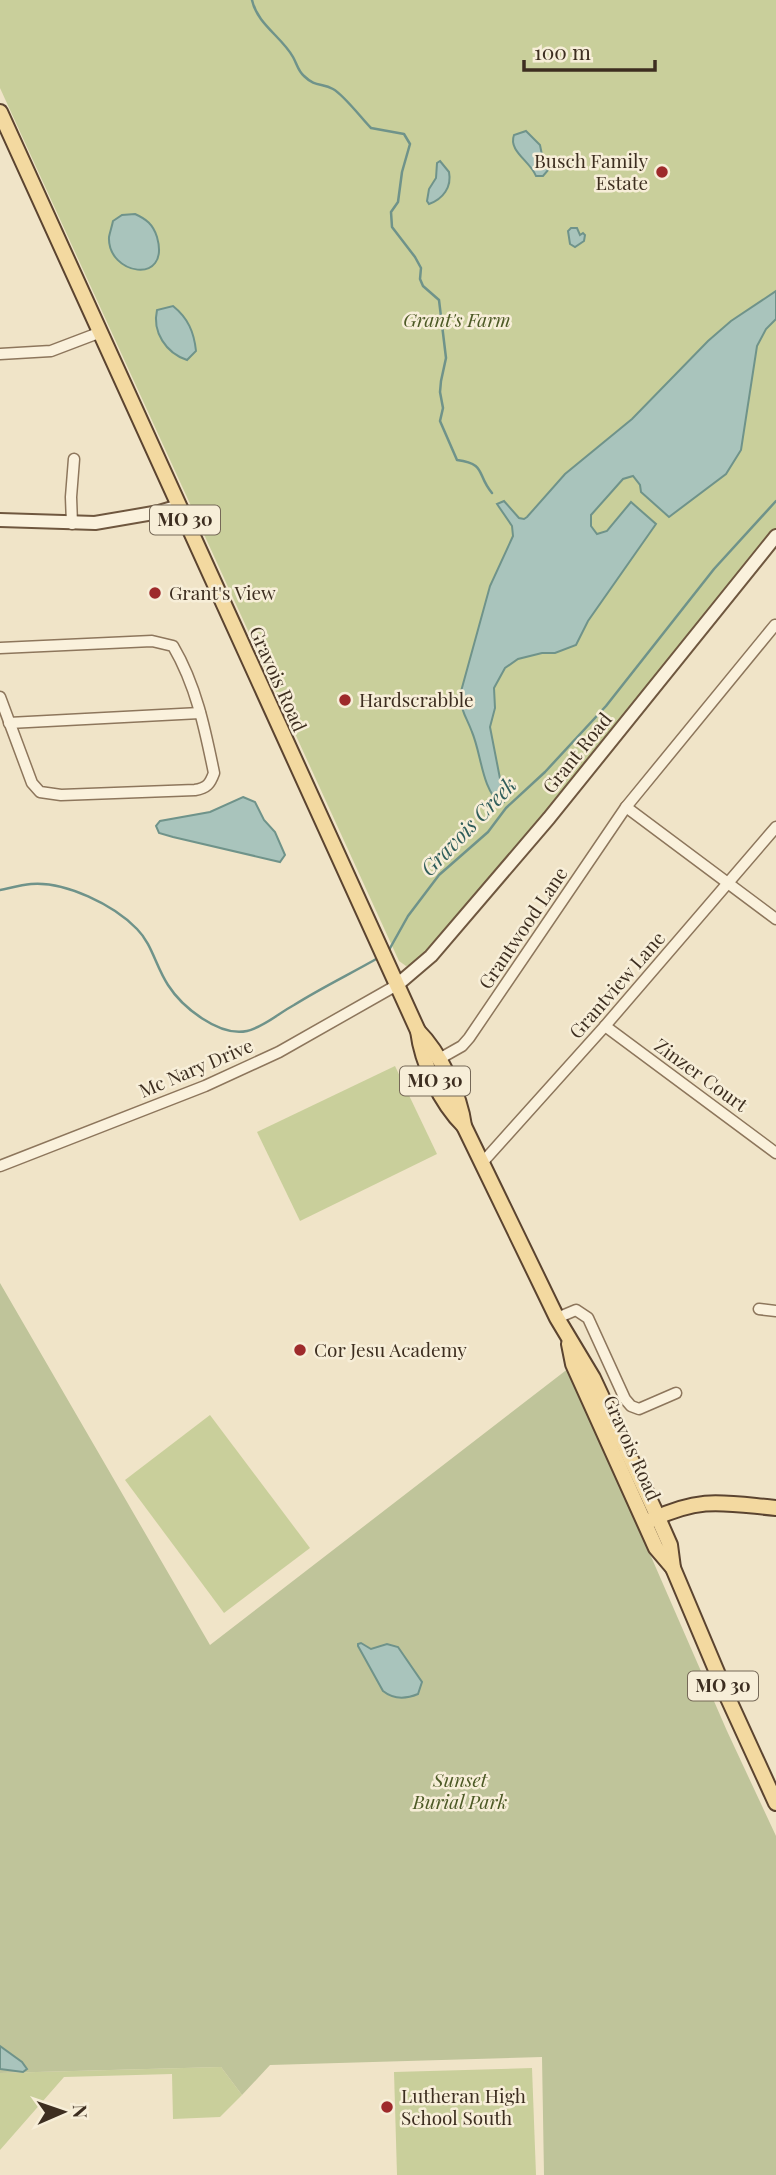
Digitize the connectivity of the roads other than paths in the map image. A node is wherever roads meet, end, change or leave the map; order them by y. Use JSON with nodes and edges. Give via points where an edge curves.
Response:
{"nodes":[{"id":1,"x":0,"y":112,"type":"edge"},
{"id":2,"x":101,"y":332,"type":"junction"},
{"id":3,"x":0,"y":354,"type":"edge"},
{"id":4,"x":74,"y":459,"type":"dead end"},
{"id":5,"x":179,"y":506,"type":"junction"},
{"id":6,"x":0,"y":520,"type":"edge"},
{"id":7,"x":72,"y":524,"type":"junction"},
{"id":8,"x":776,"y":536,"type":"edge"},
{"id":9,"x":776,"y":626,"type":"edge"},
{"id":10,"x":0,"y":648,"type":"edge"},
{"id":11,"x":0,"y":697,"type":"edge"},
{"id":12,"x":200,"y":713,"type":"junction"},
{"id":13,"x":9,"y":723,"type":"junction"},
{"id":14,"x":626,"y":807,"type":"junction"},
{"id":15,"x":776,"y":827,"type":"edge"},
{"id":16,"x":728,"y":884,"type":"junction"},
{"id":17,"x":776,"y":919,"type":"edge"},
{"id":18,"x":397,"y":985,"type":"junction"},
{"id":19,"x":605,"y":1026,"type":"junction"},
{"id":20,"x":418,"y":1031,"type":"junction"},
{"id":21,"x":439,"y":1059,"type":"junction"},
{"id":22,"x":464,"y":1126,"type":"junction"},
{"id":23,"x":776,"y":1153,"type":"edge"},
{"id":24,"x":482,"y":1163,"type":"junction"},
{"id":25,"x":0,"y":1166,"type":"edge"},
{"id":26,"x":759,"y":1309,"type":"dead end"},
{"id":27,"x":776,"y":1311,"type":"edge"},
{"id":28,"x":557,"y":1318,"type":"junction"},
{"id":29,"x":568,"y":1339,"type":"junction"},
{"id":30,"x":676,"y":1393,"type":"dead end"},
{"id":31,"x":648,"y":1496,"type":"junction"},
{"id":32,"x":682,"y":1506,"type":"junction"},
{"id":33,"x":776,"y":1508,"type":"edge"},
{"id":34,"x":651,"y":1520,"type":"junction"},
{"id":35,"x":776,"y":1803,"type":"edge"}],
"edges":[{"from":1,"to":2,"type":"main road","name":"Gravois Road","number":"MO 30"},
{"from":2,"to":3,"type":"street","via":[[51,351]]},
{"from":2,"to":5,"type":"main road","name":"Gravois Road","number":"MO 30"},
{"from":4,"to":7,"type":"street"},
{"from":5,"to":7,"type":"street","via":[[119,520]]},
{"from":5,"to":18,"type":"main road","name":"Gravois Road","number":"MO 30"},
{"from":6,"to":7,"type":"street"},
{"from":8,"to":18,"type":"street","name":"Grant Road","via":[[540,828],[431,956]]},
{"from":9,"to":14,"type":"street","name":"Grantwood Lane"},
{"from":10,"to":12,"type":"street","via":[[167,643],[191,678]]},
{"from":11,"to":13,"type":"street"},
{"from":12,"to":13,"type":"street"},
{"from":12,"to":13,"type":"street","via":[[214,773],[206,788],[195,790],[40,792],[32,783]]},
{"from":14,"to":16,"type":"street"},
{"from":14,"to":21,"type":"street","name":"Grantwood Lane","via":[[469,1038]]},
{"from":15,"to":16,"type":"street","name":"Grantview Lane"},
{"from":16,"to":17,"type":"street"},
{"from":16,"to":19,"type":"street","name":"Grantview Lane"},
{"from":18,"to":20,"type":"main road","name":"Gravois Road","number":"MO 30"},
{"from":18,"to":25,"type":"street","name":"Mc Nary Drive","via":[[279,1052],[205,1086]]},
{"from":19,"to":23,"type":"street","name":"Zinzer Court"},
{"from":19,"to":24,"type":"street","name":"Grantview Lane"},
{"from":20,"to":21,"type":"main road","name":"Gravois Road","number":"MO 30"},
{"from":20,"to":22,"type":"main road","name":"Gravois Road","number":"MO 30","via":[[432,1075],[450,1112]]},
{"from":21,"to":22,"type":"main road","name":"Gravois Road","number":"MO 30","via":[[461,1107]]},
{"from":22,"to":24,"type":"main road","name":"Gravois Road","number":"MO 30"},
{"from":24,"to":28,"type":"main road","name":"Gravois Road","number":"MO 30"},
{"from":26,"to":27,"type":"street"},
{"from":28,"to":29,"type":"main road","name":"Gravois Road","number":"MO 30"},
{"from":28,"to":30,"type":"street","via":[[576,1310],[589,1318],[631,1406],[639,1409]]},
{"from":29,"to":31,"type":"main road","name":"Gravois Road","number":"MO 30","via":[[584,1359]]},
{"from":29,"to":34,"type":"main road","name":"Gravois Road","number":"MO 30","via":[[573,1364]]},
{"from":31,"to":32,"type":"main road"},
{"from":31,"to":34,"type":"main road","name":"Gravois Road","number":"MO 30"},
{"from":32,"to":33,"type":"main road","via":[[725,1502]]},
{"from":32,"to":34,"type":"main road"},
{"from":34,"to":35,"type":"main road","name":"Gravois Road","number":"MO 30","via":[[656,1548],[673,1568]]}]}
